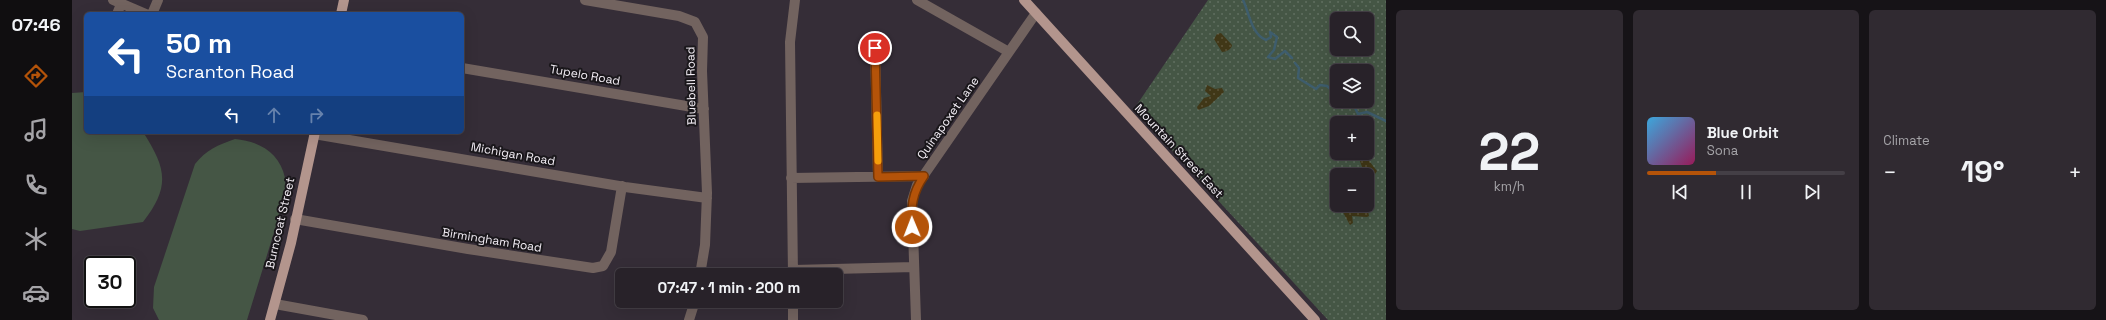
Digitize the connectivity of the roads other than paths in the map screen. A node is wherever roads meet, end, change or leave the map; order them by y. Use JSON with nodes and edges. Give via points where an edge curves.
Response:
{"nodes":[{"id":1,"x":158,"y":0,"type":"edge"},
{"id":2,"x":344,"y":0,"type":"edge"},
{"id":3,"x":585,"y":0,"type":"edge"},
{"id":4,"x":796,"y":0,"type":"edge"},
{"id":5,"x":917,"y":0,"type":"edge"},
{"id":6,"x":1024,"y":0,"type":"edge"},
{"id":7,"x":117,"y":2,"type":"edge"},
{"id":8,"x":141,"y":12,"type":"edge"},
{"id":9,"x":153,"y":12,"type":"edge"},
{"id":10,"x":341,"y":12,"type":"edge"},
{"id":11,"x":1036,"y":13,"type":"junction"},
{"id":12,"x":875,"y":48,"type":"dead end"},
{"id":13,"x":1009,"y":52,"type":"junction"},
{"id":14,"x":464,"y":68,"type":"edge"},
{"id":15,"x":704,"y":109,"type":"junction"},
{"id":16,"x":315,"y":134,"type":"edge"},
{"id":17,"x":321,"y":134,"type":"edge"},
{"id":18,"x":924,"y":176,"type":"junction"},
{"id":19,"x":878,"y":177,"type":"junction"},
{"id":20,"x":791,"y":178,"type":"junction"},
{"id":21,"x":622,"y":186,"type":"junction"},
{"id":22,"x":707,"y":198,"type":"junction"},
{"id":23,"x":295,"y":219,"type":"junction"},
{"id":24,"x":914,"y":267,"type":"junction"},
{"id":25,"x":701,"y":268,"type":"edge"},
{"id":26,"x":793,"y":268,"type":"edge"},
{"id":27,"x":843,"y":271,"type":"edge"},
{"id":28,"x":275,"y":304,"type":"junction"},
{"id":29,"x":693,"y":308,"type":"edge"},
{"id":30,"x":793,"y":308,"type":"edge"},
{"id":31,"x":270,"y":320,"type":"edge"},
{"id":32,"x":363,"y":320,"type":"edge"},
{"id":33,"x":689,"y":320,"type":"edge"},
{"id":34,"x":793,"y":320,"type":"edge"},
{"id":35,"x":916,"y":320,"type":"edge"},
{"id":36,"x":1315,"y":320,"type":"edge"}],
"edges":[{"from":1,"to":9,"type":"street"},
{"from":2,"to":10,"type":"main road"},
{"from":3,"to":15,"type":"street","name":"Bluebell Road","via":[[679,16],[695,22],[703,36]]},
{"from":4,"to":20,"type":"street","via":[[790,44]]},
{"from":5,"to":13,"type":"street"},
{"from":6,"to":11,"type":"main road","name":"Mountain Street East"},
{"from":7,"to":8,"type":"street"},
{"from":11,"to":13,"type":"street","name":"Quinapoxet Lane"},
{"from":11,"to":36,"type":"main road","name":"Mountain Street East"},
{"from":12,"to":19,"type":"street"},
{"from":13,"to":18,"type":"street","name":"Quinapoxet Lane"},
{"from":14,"to":15,"type":"street","name":"Tupelo Road"},
{"from":15,"to":22,"type":"street","name":"Bluebell Road"},
{"from":16,"to":23,"type":"main road","name":"Burncoat Street"},
{"from":17,"to":21,"type":"street","name":"Michigan Road"},
{"from":18,"to":19,"type":"street"},
{"from":18,"to":24,"type":"street","name":"Quinapoxet Lane","via":[[917,185],[912,201]]},
{"from":19,"to":20,"type":"street"},
{"from":20,"to":26,"type":"street"},
{"from":21,"to":22,"type":"street","name":"Michigan Road"},
{"from":21,"to":23,"type":"street","name":"Birmingham Road","via":[[610,255],[603,266],[593,268]]},
{"from":22,"to":25,"type":"street","name":"Bluebell Road"},
{"from":23,"to":28,"type":"main road","name":"Burncoat Street"},
{"from":24,"to":27,"type":"street"},
{"from":24,"to":35,"type":"street","name":"Quinapoxet Lane"},
{"from":28,"to":31,"type":"main road","name":"Burncoat Street"},
{"from":28,"to":32,"type":"street"},
{"from":29,"to":33,"type":"street"},
{"from":30,"to":34,"type":"street"}]}
